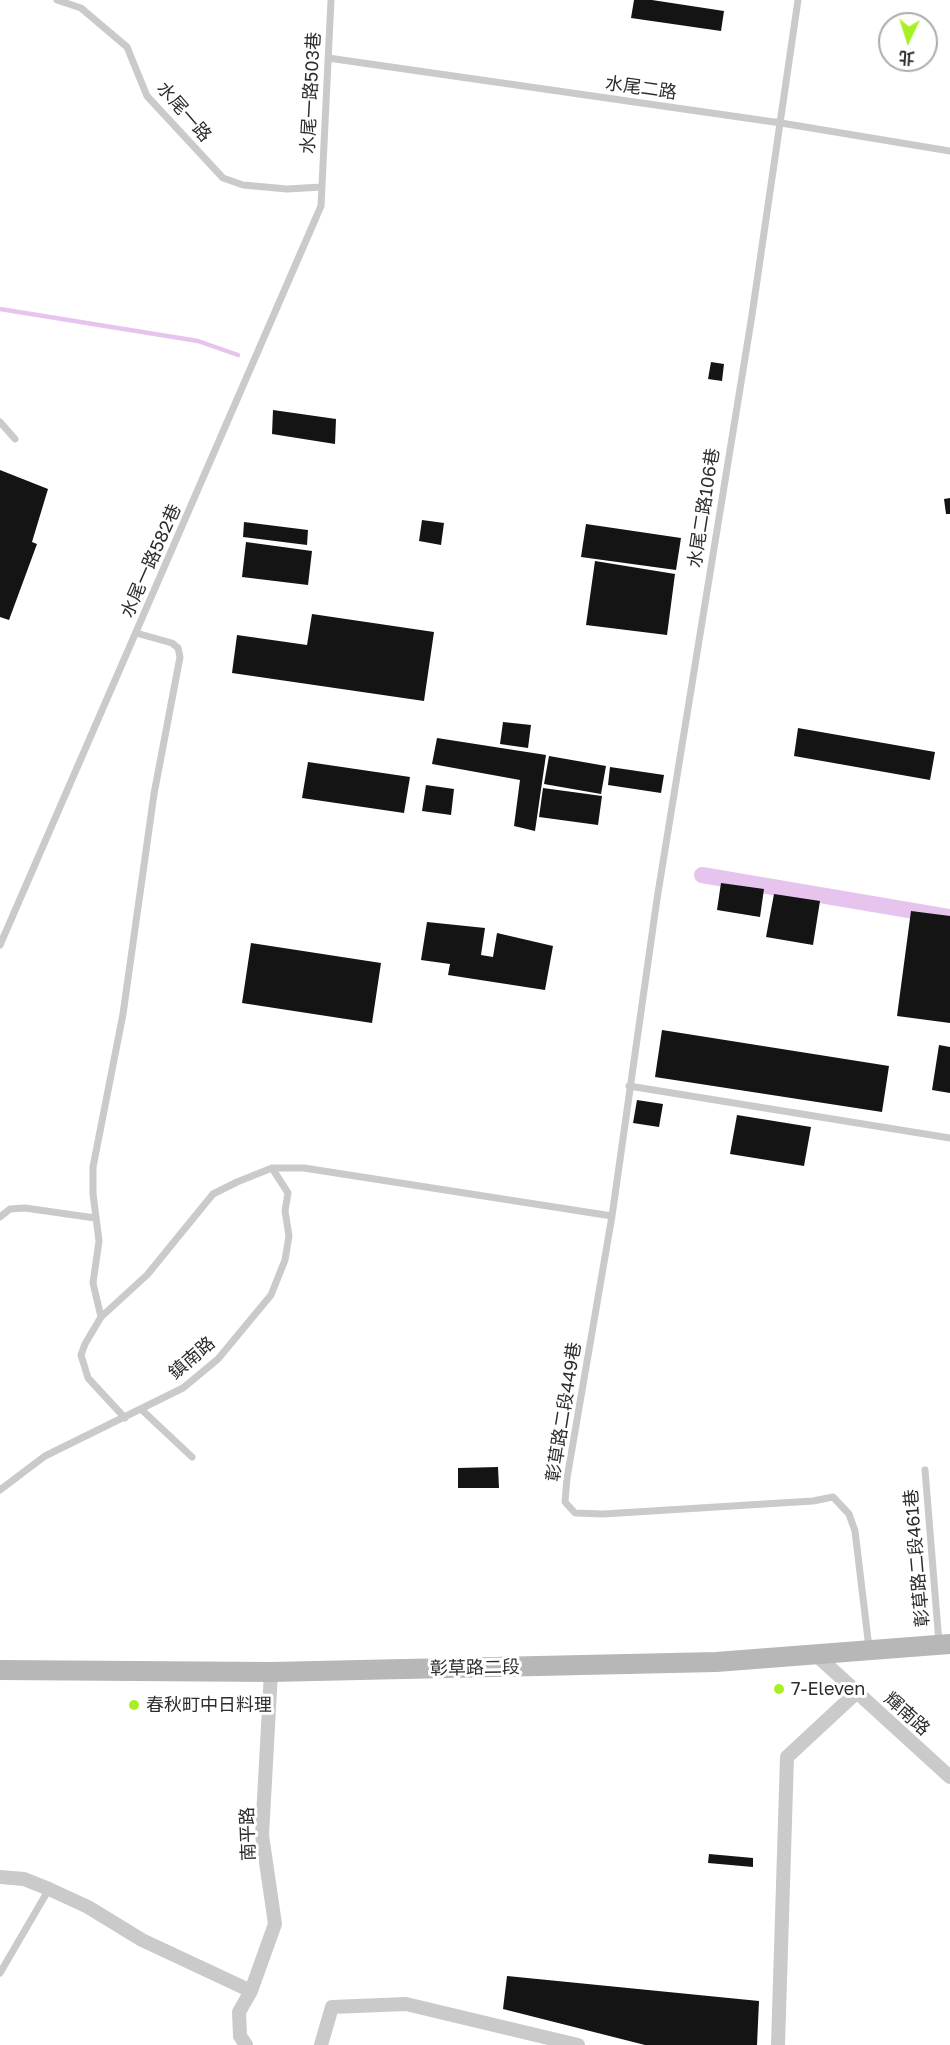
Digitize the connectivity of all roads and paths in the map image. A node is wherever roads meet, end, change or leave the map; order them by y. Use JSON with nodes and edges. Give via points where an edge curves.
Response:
{"nodes":[{"id":1,"x":57,"y":0,"type":"edge"},
{"id":2,"x":88,"y":0,"type":"edge"},
{"id":3,"x":331,"y":0,"type":"edge"},
{"id":4,"x":798,"y":0,"type":"edge"},
{"id":5,"x":81,"y":8,"type":"junction"},
{"id":6,"x":328,"y":58,"type":"junction"},
{"id":7,"x":781,"y":123,"type":"junction"},
{"id":8,"x":950,"y":151,"type":"edge"},
{"id":9,"x":322,"y":187,"type":"junction"},
{"id":10,"x":0,"y":422,"type":"edge"},
{"id":11,"x":15,"y":439,"type":"dead end"},
{"id":12,"x":136,"y":633,"type":"junction"},
{"id":13,"x":657,"y":899,"type":"joint"},
{"id":14,"x":0,"y":945,"type":"edge"},
{"id":15,"x":629,"y":1086,"type":"junction"},
{"id":16,"x":950,"y":1138,"type":"edge"},
{"id":17,"x":272,"y":1168,"type":"junction"},
{"id":18,"x":612,"y":1216,"type":"junction"},
{"id":19,"x":0,"y":1217,"type":"edge"},
{"id":20,"x":95,"y":1218,"type":"junction"},
{"id":21,"x":101,"y":1317,"type":"junction"},
{"id":22,"x":142,"y":1410,"type":"junction"},
{"id":23,"x":125,"y":1418,"type":"junction"},
{"id":24,"x":192,"y":1457,"type":"dead end"},
{"id":25,"x":925,"y":1470,"type":"dead end"},
{"id":26,"x":0,"y":1490,"type":"edge"},
{"id":27,"x":945,"y":1644,"type":"edge"},
{"id":28,"x":869,"y":1649,"type":"junction"},
{"id":29,"x":814,"y":1653,"type":"junction"},
{"id":30,"x":0,"y":1670,"type":"edge"},
{"id":31,"x":271,"y":1672,"type":"junction"},
{"id":32,"x":856,"y":1692,"type":"junction"},
{"id":33,"x":950,"y":1777,"type":"edge"},
{"id":34,"x":0,"y":1877,"type":"edge"},
{"id":35,"x":49,"y":1889,"type":"junction"},
{"id":36,"x":0,"y":1973,"type":"edge"},
{"id":37,"x":251,"y":1991,"type":"junction"},
{"id":38,"x":246,"y":2045,"type":"edge"},
{"id":39,"x":321,"y":2045,"type":"edge"},
{"id":40,"x":578,"y":2045,"type":"edge"},
{"id":41,"x":778,"y":2045,"type":"edge"}],
"edges":[{"from":1,"to":5,"type":"lane","name":"水尾一路"},
{"from":2,"to":5,"type":"lane"},
{"from":3,"to":6,"type":"lane","name":"水尾一路503巷"},
{"from":4,"to":7,"type":"lane","name":"水尾二路106巷"},
{"from":5,"to":9,"type":"lane","name":"水尾一路","via":[[127,47],[147,96],[222,178],[243,185],[287,189]]},
{"from":6,"to":7,"type":"lane","name":"水尾二路"},
{"from":6,"to":9,"type":"lane","name":"水尾一路503巷"},
{"from":7,"to":8,"type":"lane","name":"水尾二路"},
{"from":7,"to":13,"type":"lane","name":"水尾二路106巷"},
{"from":9,"to":12,"type":"lane","name":"水尾一路582巷","via":[[321,206],[306,245]]},
{"from":10,"to":11,"type":"lane"},
{"from":12,"to":14,"type":"lane","name":"水尾一路582巷"},
{"from":12,"to":20,"type":"lane","via":[[172,643],[180,657],[154,794],[123,1014],[93,1167]]},
{"from":13,"to":15,"type":"lane","name":"彰草路二段449巷"},
{"from":15,"to":16,"type":"lane"},
{"from":15,"to":18,"type":"lane","name":"彰草路二段449巷"},
{"from":17,"to":18,"type":"lane","via":[[304,1168]]},
{"from":17,"to":21,"type":"lane","via":[[213,1194],[147,1275]]},
{"from":17,"to":22,"type":"lane","name":"鎮南路","via":[[288,1193],[285,1211],[289,1236],[275,1288],[218,1359],[183,1388]]},
{"from":18,"to":28,"type":"lane","name":"彰草路二段449巷","via":[[565,1502],[575,1513],[603,1514],[832,1497],[849,1514],[855,1531]]},
{"from":19,"to":20,"type":"lane","via":[[10,1209],[25,1208]]},
{"from":20,"to":21,"type":"lane","via":[[99,1241],[93,1283]]},
{"from":21,"to":23,"type":"lane","via":[[81,1355],[88,1378]]},
{"from":22,"to":23,"type":"lane","name":"鎮南路"},
{"from":22,"to":24,"type":"lane"},
{"from":23,"to":26,"type":"lane","name":"鎮南路","via":[[45,1456]]},
{"from":25,"to":27,"type":"lane","name":"彰草路二段461巷"},
{"from":27,"to":28,"type":"street","name":"彰草路二段"},
{"from":28,"to":29,"type":"street","name":"彰草路二段"},
{"from":29,"to":31,"type":"street","name":"彰草路二段","via":[[716,1662]]},
{"from":29,"to":32,"type":"street","name":"輝南路"},
{"from":30,"to":31,"type":"street","name":"彰草路二段"},
{"from":31,"to":37,"type":"street","name":"南平路","via":[[262,1835],[274,1924]]},
{"from":32,"to":33,"type":"street","name":"輝南路"},
{"from":32,"to":41,"type":"street","via":[[787,1758]]},
{"from":34,"to":35,"type":"street","via":[[24,1879]]},
{"from":35,"to":36,"type":"lane"},
{"from":35,"to":37,"type":"street","via":[[88,1906],[142,1940]]},
{"from":37,"to":38,"type":"street","name":"南平路","via":[[239,2012],[240,2036]]},
{"from":39,"to":40,"type":"street","via":[[332,2007],[406,2004]]}]}
